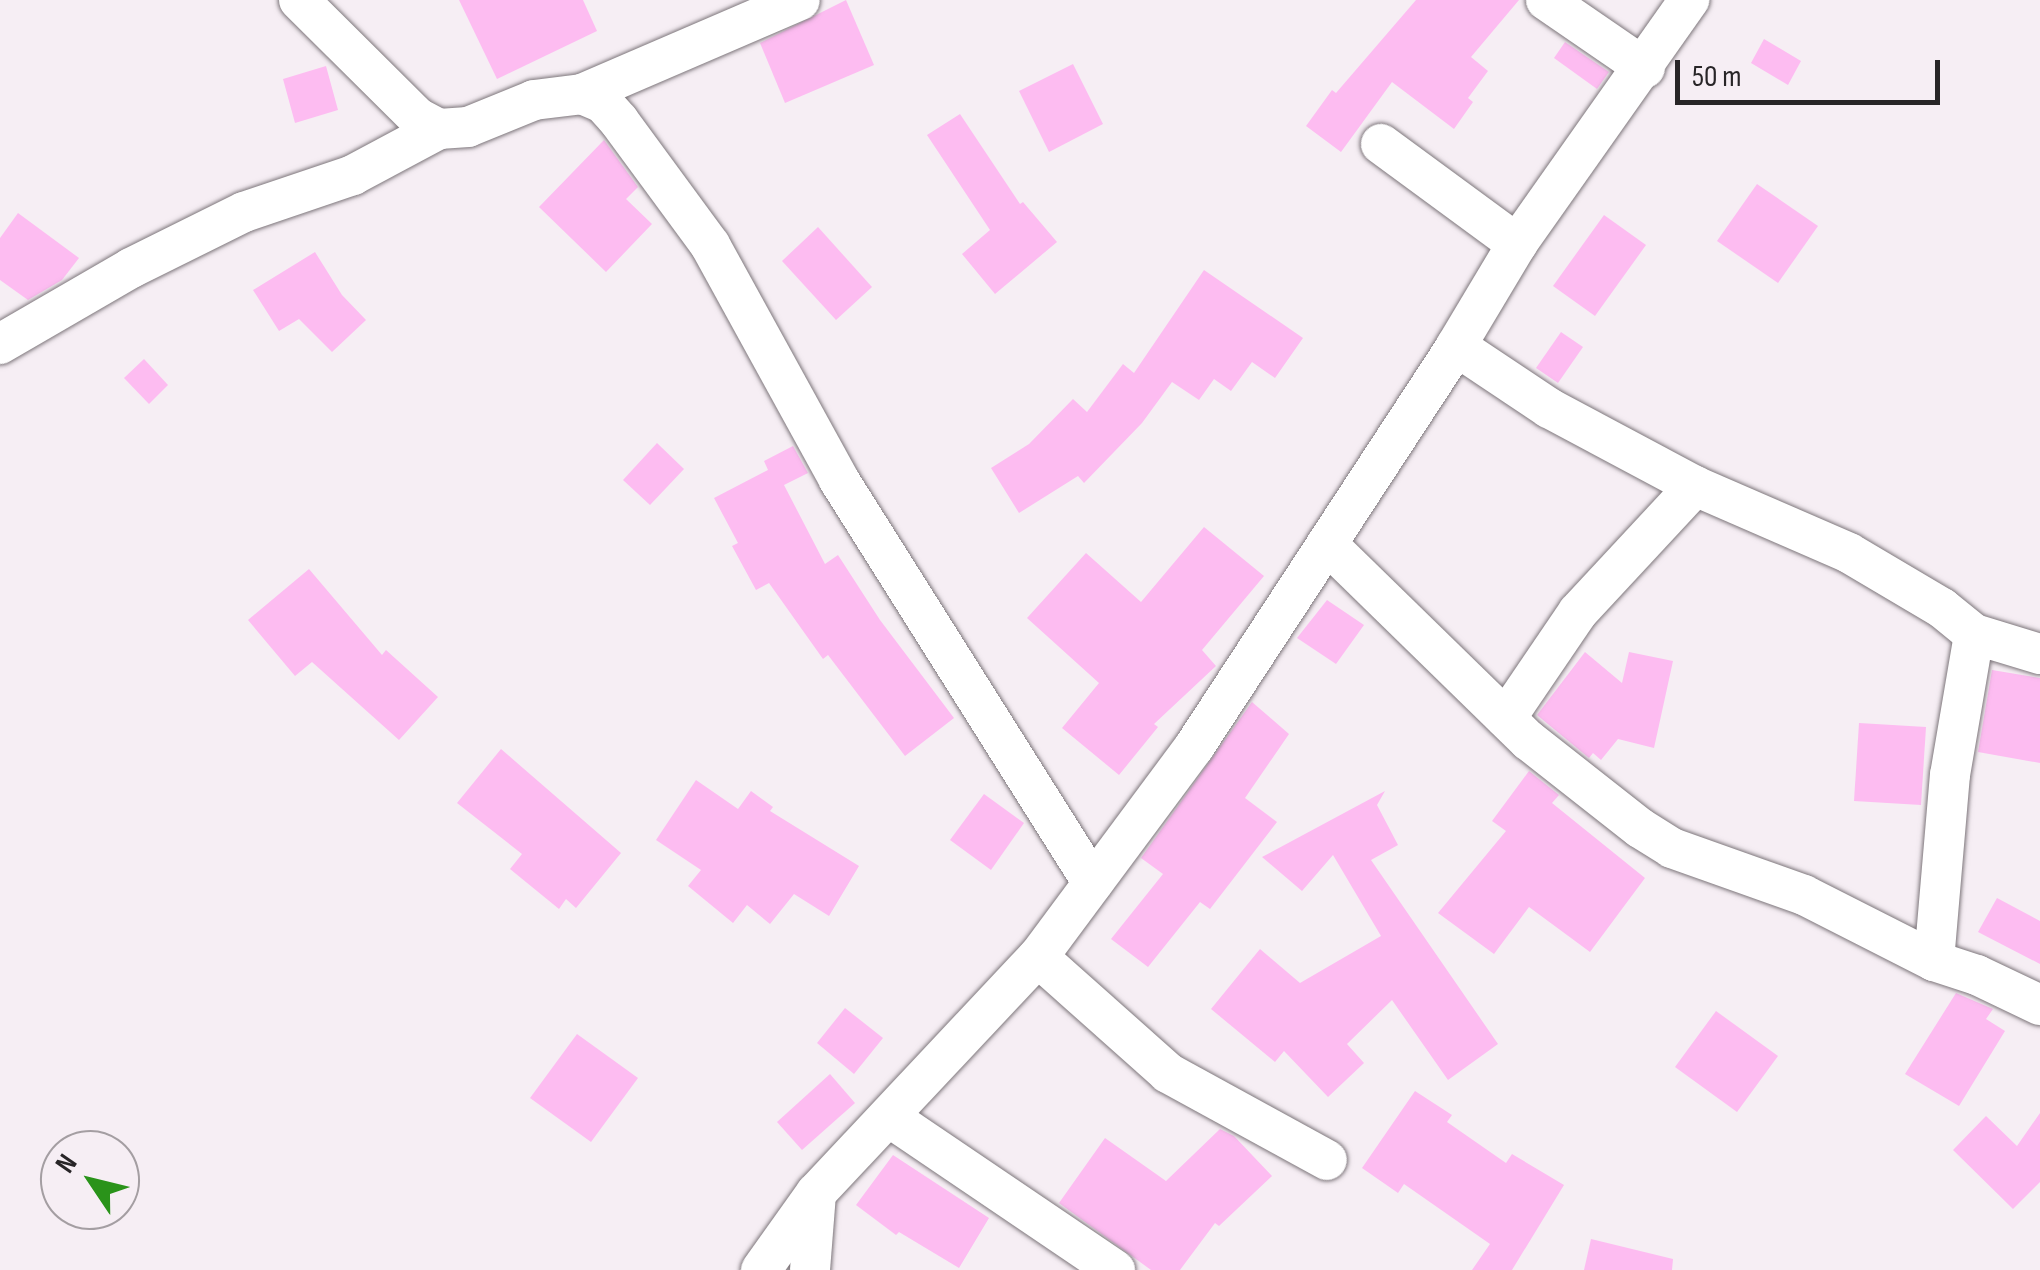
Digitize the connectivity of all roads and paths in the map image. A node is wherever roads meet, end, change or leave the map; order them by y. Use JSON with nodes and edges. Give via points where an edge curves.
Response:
{"nodes":[{"id":1,"x":299,"y":0,"type":"edge"},
{"id":2,"x":800,"y":0,"type":"edge"},
{"id":3,"x":1546,"y":0,"type":"edge"},
{"id":4,"x":1689,"y":0,"type":"edge"},
{"id":5,"x":1645,"y":68,"type":"junction"},
{"id":6,"x":582,"y":94,"type":"junction"},
{"id":7,"x":439,"y":129,"type":"junction"},
{"id":8,"x":1381,"y":144,"type":"dead end"},
{"id":9,"x":1516,"y":244,"type":"junction"},
{"id":10,"x":0,"y":344,"type":"edge"},
{"id":11,"x":1456,"y":346,"type":"junction"},
{"id":12,"x":1694,"y":486,"type":"junction"},
{"id":13,"x":1326,"y":544,"type":"junction"},
{"id":14,"x":1974,"y":634,"type":"junction"},
{"id":15,"x":2040,"y":654,"type":"edge"},
{"id":16,"x":1506,"y":718,"type":"junction"},
{"id":17,"x":1093,"y":882,"type":"junction"},
{"id":18,"x":1038,"y":958,"type":"junction"},
{"id":19,"x":1934,"y":962,"type":"junction"},
{"id":20,"x":2040,"y":1005,"type":"edge"},
{"id":21,"x":888,"y":1117,"type":"junction"},
{"id":22,"x":1326,"y":1160,"type":"dead end"},
{"id":23,"x":816,"y":1193,"type":"junction"},
{"id":24,"x":761,"y":1270,"type":"edge"},
{"id":25,"x":810,"y":1270,"type":"edge"},
{"id":26,"x":1116,"y":1270,"type":"edge"}],
"edges":[{"from":1,"to":7,"type":"street","via":[[418,118]]},
{"from":2,"to":6,"type":"street"},
{"from":3,"to":5,"type":"street"},
{"from":4,"to":5,"type":"street"},
{"from":5,"to":9,"type":"street"},
{"from":6,"to":7,"type":"street","via":[[534,100],[468,127]]},
{"from":6,"to":17,"type":"street","via":[[619,120],[710,245],[839,480]]},
{"from":7,"to":10,"type":"street","via":[[353,175],[244,212]]},
{"from":8,"to":9,"type":"street"},
{"from":9,"to":11,"type":"street"},
{"from":11,"to":12,"type":"street","via":[[1549,408]]},
{"from":11,"to":13,"type":"street"},
{"from":12,"to":14,"type":"street","via":[[1849,553]]},
{"from":12,"to":16,"type":"street","via":[[1578,612]]},
{"from":13,"to":16,"type":"street"},
{"from":13,"to":17,"type":"street","via":[[1194,747]]},
{"from":14,"to":15,"type":"street"},
{"from":14,"to":19,"type":"street","via":[[1950,775]]},
{"from":16,"to":19,"type":"street","via":[[1548,758],[1672,848],[1804,895]]},
{"from":17,"to":18,"type":"street"},
{"from":18,"to":21,"type":"street"},
{"from":18,"to":22,"type":"street","via":[[1168,1073]]},
{"from":19,"to":20,"type":"street"},
{"from":21,"to":23,"type":"street"},
{"from":21,"to":26,"type":"street"},
{"from":23,"to":24,"type":"street"},
{"from":23,"to":25,"type":"street"}]}
